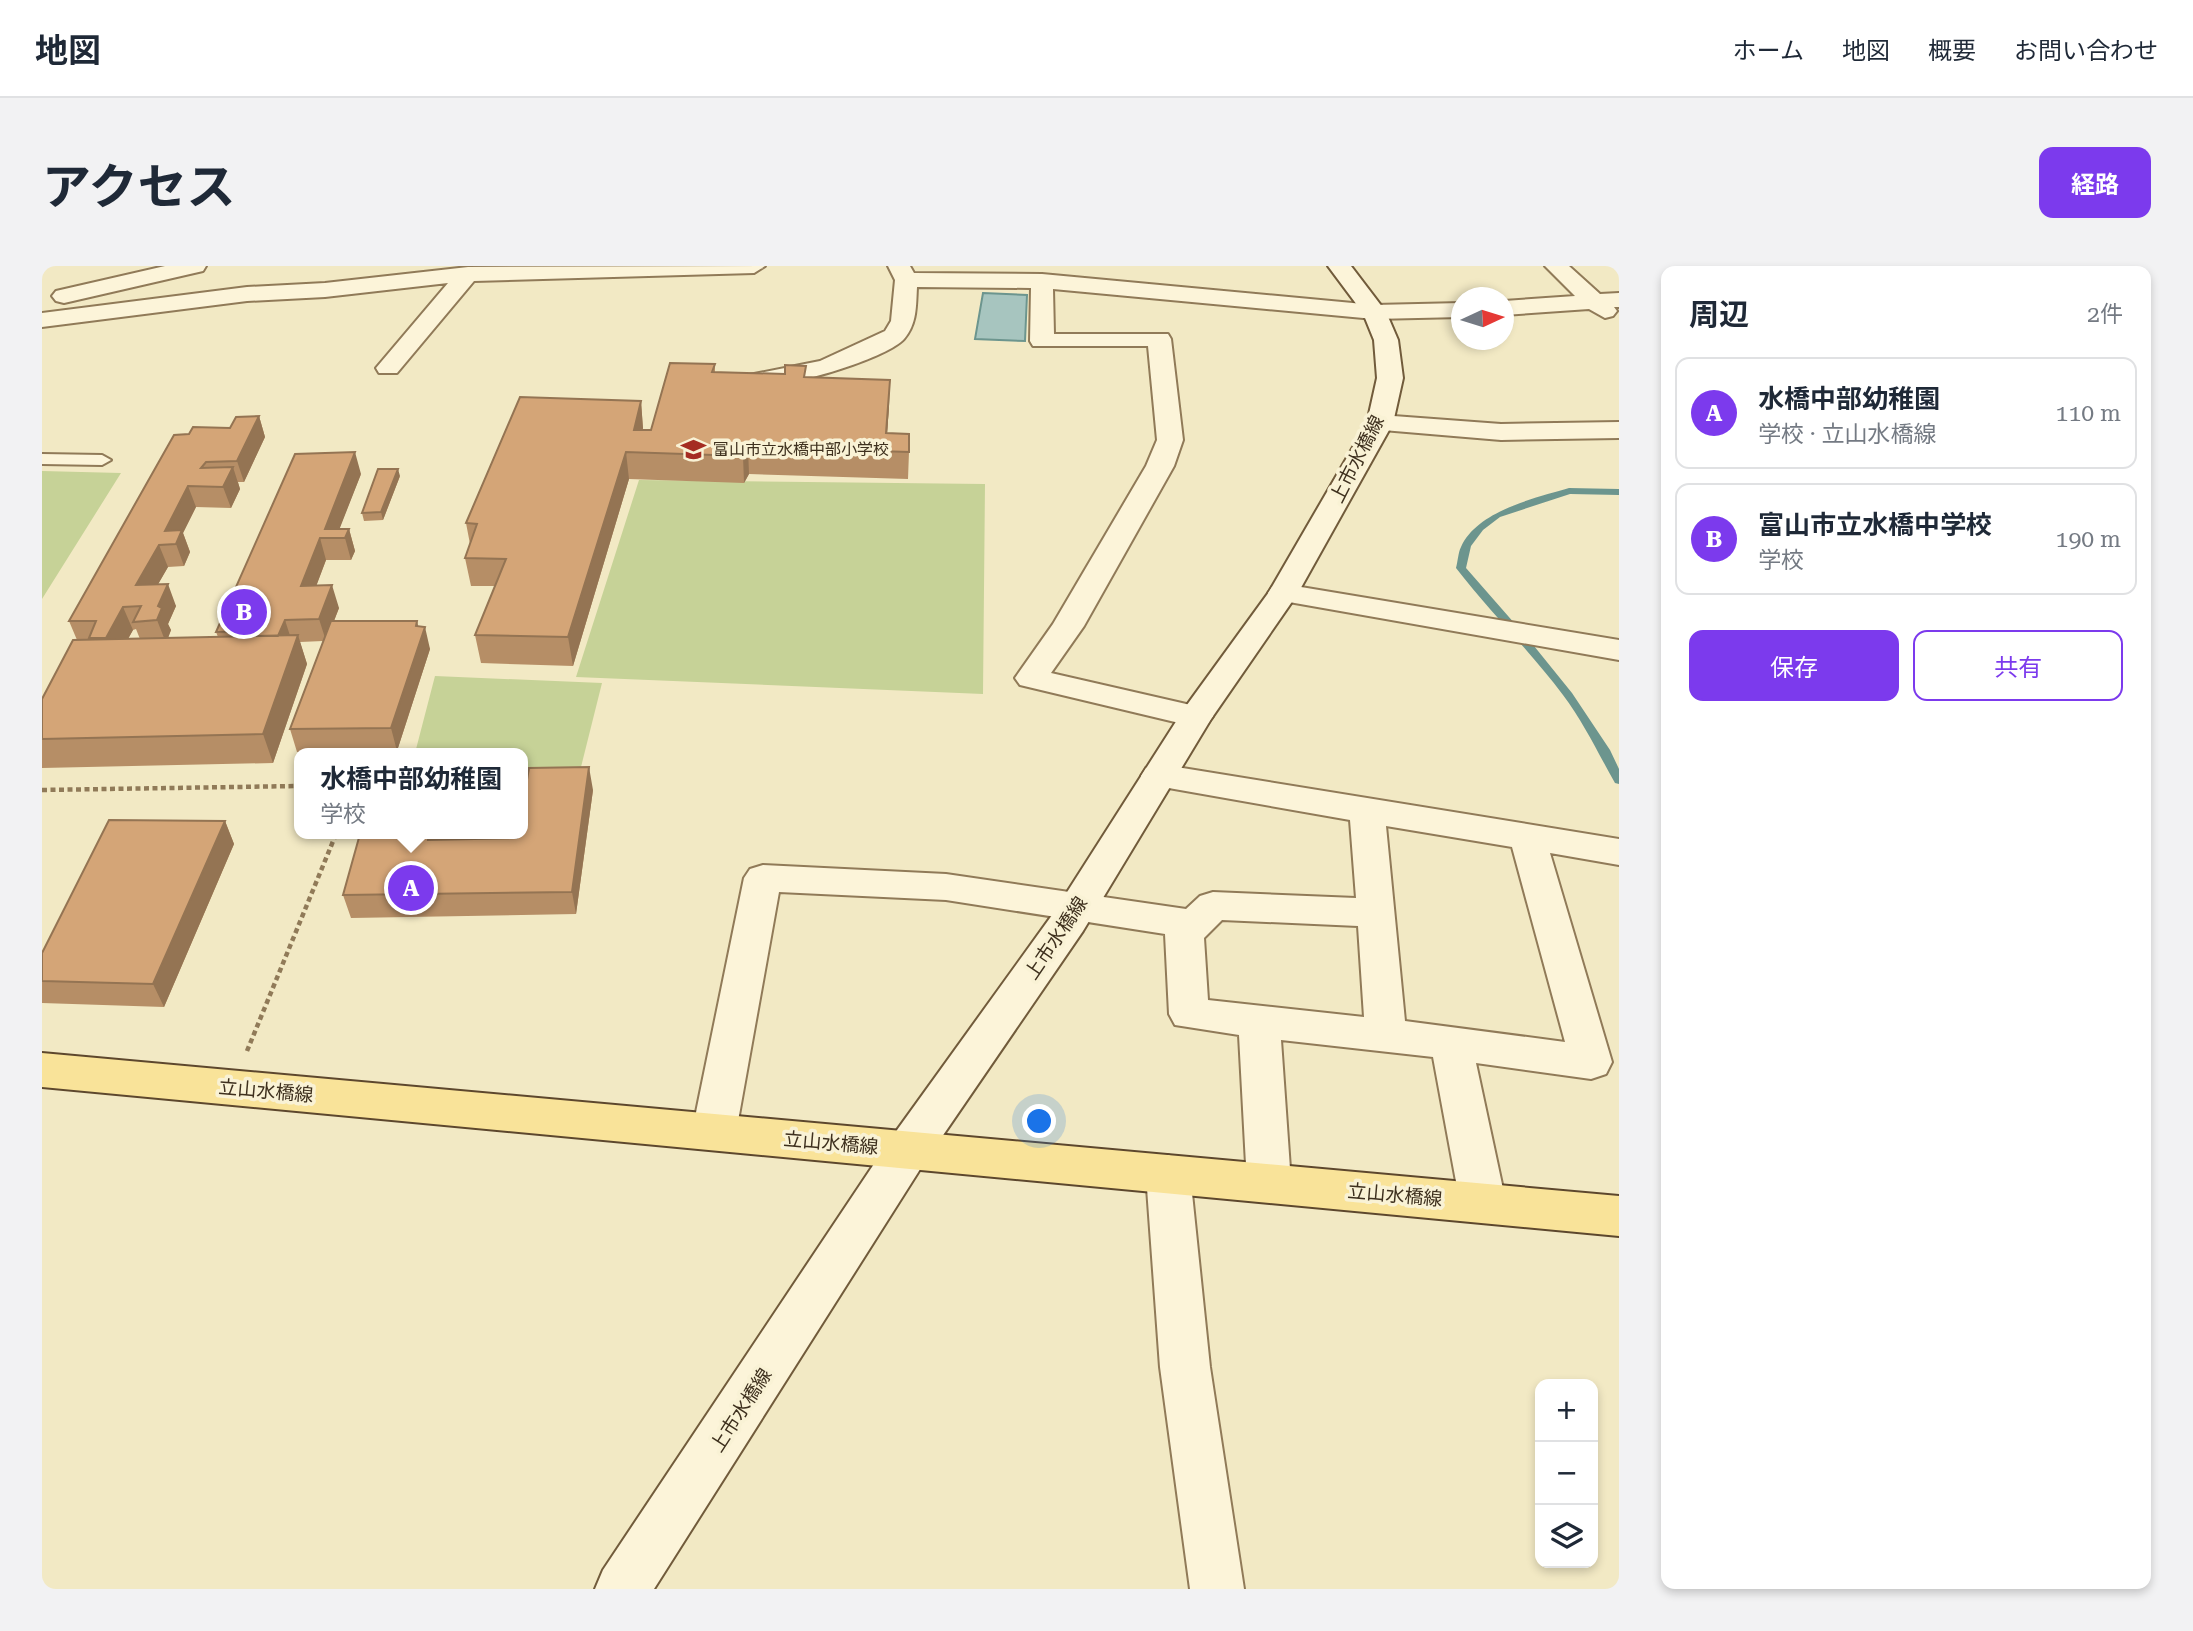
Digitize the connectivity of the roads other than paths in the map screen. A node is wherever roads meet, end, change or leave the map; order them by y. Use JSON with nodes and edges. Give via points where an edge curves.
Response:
{"nodes":[{"id":1,"x":195,"y":266,"type":"edge"},
{"id":2,"x":754,"y":266,"type":"edge"},
{"id":3,"x":1118,"y":266,"type":"edge"},
{"id":4,"x":1339,"y":266,"type":"edge"},
{"id":5,"x":1556,"y":266,"type":"edge"},
{"id":6,"x":902,"y":273,"type":"edge"},
{"id":7,"x":468,"y":274,"type":"junction"},
{"id":8,"x":1042,"y":281,"type":"junction"},
{"id":9,"x":1126,"y":290,"type":"junction"},
{"id":10,"x":1167,"y":295,"type":"junction"},
{"id":11,"x":42,"y":301,"type":"edge"},
{"id":12,"x":1608,"y":301,"type":"edge"},
{"id":13,"x":1514,"y":306,"type":"edge"},
{"id":14,"x":1451,"y":310,"type":"edge"},
{"id":15,"x":1374,"y":312,"type":"junction"},
{"id":16,"x":42,"y":320,"type":"edge"},
{"id":17,"x":1619,"y":325,"type":"edge"},
{"id":18,"x":1159,"y":340,"type":"junction"},
{"id":19,"x":388,"y":368,"type":"dead end"},
{"id":20,"x":726,"y":380,"type":"edge"},
{"id":21,"x":1380,"y":424,"type":"junction"},
{"id":22,"x":1619,"y":430,"type":"edge"},
{"id":23,"x":42,"y":459,"type":"edge"},
{"id":24,"x":102,"y":460,"type":"dead end"},
{"id":25,"x":1283,"y":593,"type":"junction"},
{"id":26,"x":1619,"y":650,"type":"edge"},
{"id":27,"x":1196,"y":716,"type":"junction"},
{"id":28,"x":1158,"y":776,"type":"junction"},
{"id":29,"x":1367,"y":811,"type":"junction"},
{"id":30,"x":1527,"y":837,"type":"junction"},
{"id":31,"x":1619,"y":852,"type":"edge"},
{"id":32,"x":1078,"y":905,"type":"junction"},
{"id":33,"x":1376,"y":913,"type":"junction"},
{"id":34,"x":1194,"y":924,"type":"junction"},
{"id":35,"x":1259,"y":1021,"type":"junction"},
{"id":36,"x":1386,"y":1035,"type":"junction"},
{"id":37,"x":1451,"y":1044,"type":"junction"},
{"id":38,"x":42,"y":1070,"type":"edge"},
{"id":39,"x":714,"y":1132,"type":"junction"},
{"id":40,"x":908,"y":1150,"type":"junction"},
{"id":41,"x":1168,"y":1174,"type":"junction"},
{"id":42,"x":1269,"y":1183,"type":"junction"},
{"id":43,"x":1483,"y":1203,"type":"junction"},
{"id":44,"x":1619,"y":1216,"type":"edge"},
{"id":45,"x":622,"y":1589,"type":"edge"},
{"id":46,"x":1217,"y":1589,"type":"edge"}],
"edges":[{"from":1,"to":11,"type":"street"},
{"from":2,"to":7,"type":"street"},
{"from":3,"to":9,"type":"street"},
{"from":4,"to":15,"type":"street","name":"上市水橋線"},
{"from":5,"to":12,"type":"street"},
{"from":6,"to":8,"type":"street"},
{"from":6,"to":20,"type":"street","via":[[902,321],[894,336],[829,366],[796,375]]},
{"from":7,"to":16,"type":"street","via":[[325,290],[246,285]]},
{"from":7,"to":19,"type":"street"},
{"from":8,"to":9,"type":"street"},
{"from":8,"to":18,"type":"street","via":[[1042,341]]},
{"from":9,"to":10,"type":"street"},
{"from":10,"to":15,"type":"street"},
{"from":10,"to":18,"type":"street"},
{"from":12,"to":13,"type":"street"},
{"from":12,"to":17,"type":"street"},
{"from":14,"to":15,"type":"street"},
{"from":15,"to":21,"type":"street","name":"上市水橋線","via":[[1386,340],[1390,378]]},
{"from":18,"to":27,"type":"street","via":[[1170,440],[1160,466],[1068,626],[1031,678]]},
{"from":21,"to":22,"type":"street","via":[[1501,432]]},
{"from":21,"to":25,"type":"street","name":"上市水橋線"},
{"from":23,"to":24,"type":"lane"},
{"from":25,"to":26,"type":"street"},
{"from":25,"to":27,"type":"street","name":"上市水橋線"},
{"from":27,"to":28,"type":"street","name":"上市水橋線"},
{"from":28,"to":29,"type":"street"},
{"from":28,"to":32,"type":"street","name":"上市水橋線"},
{"from":29,"to":30,"type":"street"},
{"from":29,"to":33,"type":"street"},
{"from":30,"to":31,"type":"street"},
{"from":30,"to":37,"type":"street","via":[[1591,1062]]},
{"from":32,"to":34,"type":"street"},
{"from":32,"to":39,"type":"street","via":[[946,887],[763,878]]},
{"from":32,"to":40,"type":"street","name":"上市水橋線"},
{"from":33,"to":34,"type":"street","via":[[1213,906]]},
{"from":33,"to":36,"type":"street"},
{"from":34,"to":35,"type":"street","via":[[1184,934],[1189,1014]]},
{"from":35,"to":36,"type":"street"},
{"from":35,"to":42,"type":"street"},
{"from":36,"to":37,"type":"street"},
{"from":37,"to":43,"type":"street"},
{"from":38,"to":39,"type":"main road","name":"立山水橋線"},
{"from":39,"to":40,"type":"main road","name":"立山水橋線"},
{"from":40,"to":41,"type":"main road","name":"立山水橋線"},
{"from":40,"to":45,"type":"street","name":"上市水橋線"},
{"from":41,"to":42,"type":"main road","name":"立山水橋線"},
{"from":41,"to":46,"type":"street","via":[[1185,1367]]},
{"from":42,"to":43,"type":"main road","name":"立山水橋線"},
{"from":43,"to":44,"type":"main road","name":"立山水橋線"}]}
